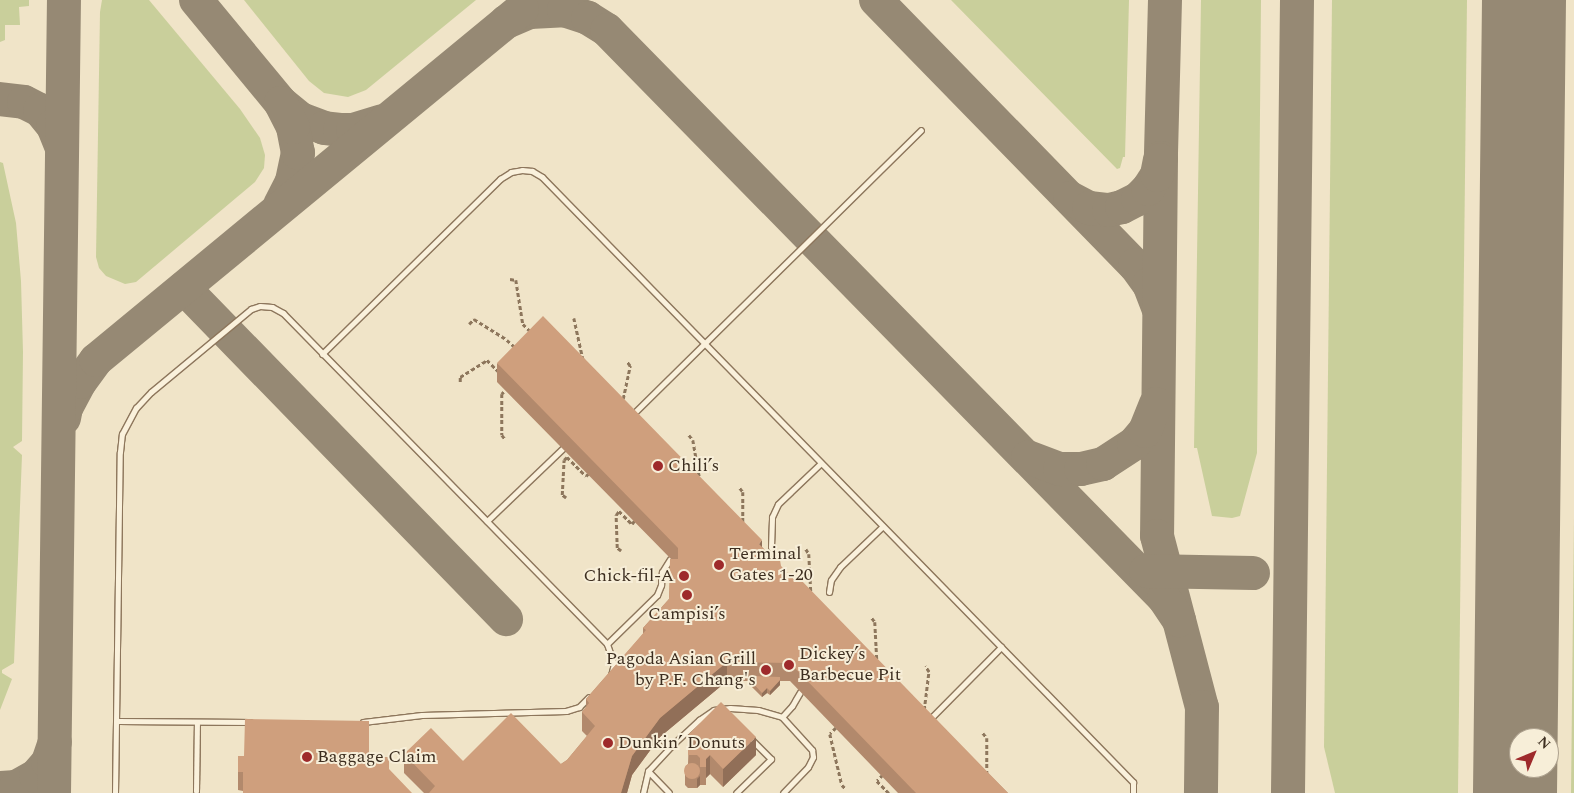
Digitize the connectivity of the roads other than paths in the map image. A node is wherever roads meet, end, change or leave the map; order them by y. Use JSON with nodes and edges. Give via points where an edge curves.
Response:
{"nodes":[{"id":1,"x":921,"y":130,"type":"dead end"},
{"id":2,"x":704,"y":343,"type":"junction"},
{"id":3,"x":322,"y":354,"type":"junction"},
{"id":4,"x":627,"y":420,"type":"edge"},
{"id":5,"x":562,"y":448,"type":"dead end"},
{"id":6,"x":821,"y":463,"type":"junction"},
{"id":7,"x":487,"y":521,"type":"junction"},
{"id":8,"x":883,"y":526,"type":"junction"},
{"id":9,"x":771,"y":547,"type":"dead end"},
{"id":10,"x":670,"y":558,"type":"edge"},
{"id":11,"x":829,"y":592,"type":"dead end"},
{"id":12,"x":607,"y":644,"type":"junction"},
{"id":13,"x":1001,"y":647,"type":"junction"},
{"id":14,"x":607,"y":678,"type":"edge"},
{"id":15,"x":800,"y":692,"type":"dead end"},
{"id":16,"x":591,"y":695,"type":"edge"},
{"id":17,"x":782,"y":717,"type":"junction"},
{"id":18,"x":118,"y":721,"type":"junction"},
{"id":19,"x":256,"y":722,"type":"edge"},
{"id":20,"x":360,"y":722,"type":"edge"},
{"id":21,"x":197,"y":723,"type":"junction"},
{"id":22,"x":924,"y":725,"type":"edge"},
{"id":23,"x":748,"y":736,"type":"edge"},
{"id":24,"x":660,"y":737,"type":"dead end"},
{"id":25,"x":670,"y":747,"type":"junction"},
{"id":26,"x":648,"y":771,"type":"junction"},
{"id":27,"x":196,"y":791,"type":"dead end"},
{"id":28,"x":115,"y":793,"type":"edge"},
{"id":29,"x":643,"y":793,"type":"edge"},
{"id":30,"x":669,"y":793,"type":"edge"},
{"id":31,"x":736,"y":793,"type":"edge"},
{"id":32,"x":783,"y":793,"type":"edge"},
{"id":33,"x":1133,"y":793,"type":"edge"}],
"edges":[{"from":1,"to":2,"type":"lane"},
{"from":2,"to":3,"type":"lane","via":[[542,177],[522,170],[500,179]]},
{"from":2,"to":4,"type":"lane"},
{"from":2,"to":6,"type":"lane"},
{"from":3,"to":7,"type":"lane"},
{"from":3,"to":18,"type":"lane","via":[[272,307],[251,309],[151,392],[128,422],[122,434],[120,452]]},
{"from":5,"to":7,"type":"lane"},
{"from":6,"to":8,"type":"lane"},
{"from":6,"to":9,"type":"lane","via":[[778,504],[772,518]]},
{"from":7,"to":12,"type":"lane"},
{"from":8,"to":11,"type":"lane","via":[[840,567],[831,580]]},
{"from":8,"to":13,"type":"lane"},
{"from":10,"to":12,"type":"lane","via":[[662,572],[662,585],[657,595]]},
{"from":12,"to":14,"type":"lane","via":[[614,664]]},
{"from":13,"to":22,"type":"lane"},
{"from":13,"to":33,"type":"lane","via":[[1133,782]]},
{"from":15,"to":17,"type":"lane"},
{"from":16,"to":20,"type":"lane","via":[[579,707],[566,711],[422,715]]},
{"from":17,"to":25,"type":"lane","via":[[758,710],[714,710]]},
{"from":17,"to":32,"type":"lane","via":[[812,750],[813,757],[808,767]]},
{"from":18,"to":21,"type":"lane"},
{"from":18,"to":28,"type":"lane"},
{"from":19,"to":21,"type":"lane"},
{"from":21,"to":27,"type":"lane"},
{"from":23,"to":31,"type":"lane","via":[[771,759]]},
{"from":24,"to":25,"type":"lane"},
{"from":25,"to":26,"type":"lane"},
{"from":26,"to":29,"type":"lane"},
{"from":26,"to":30,"type":"lane"}]}
